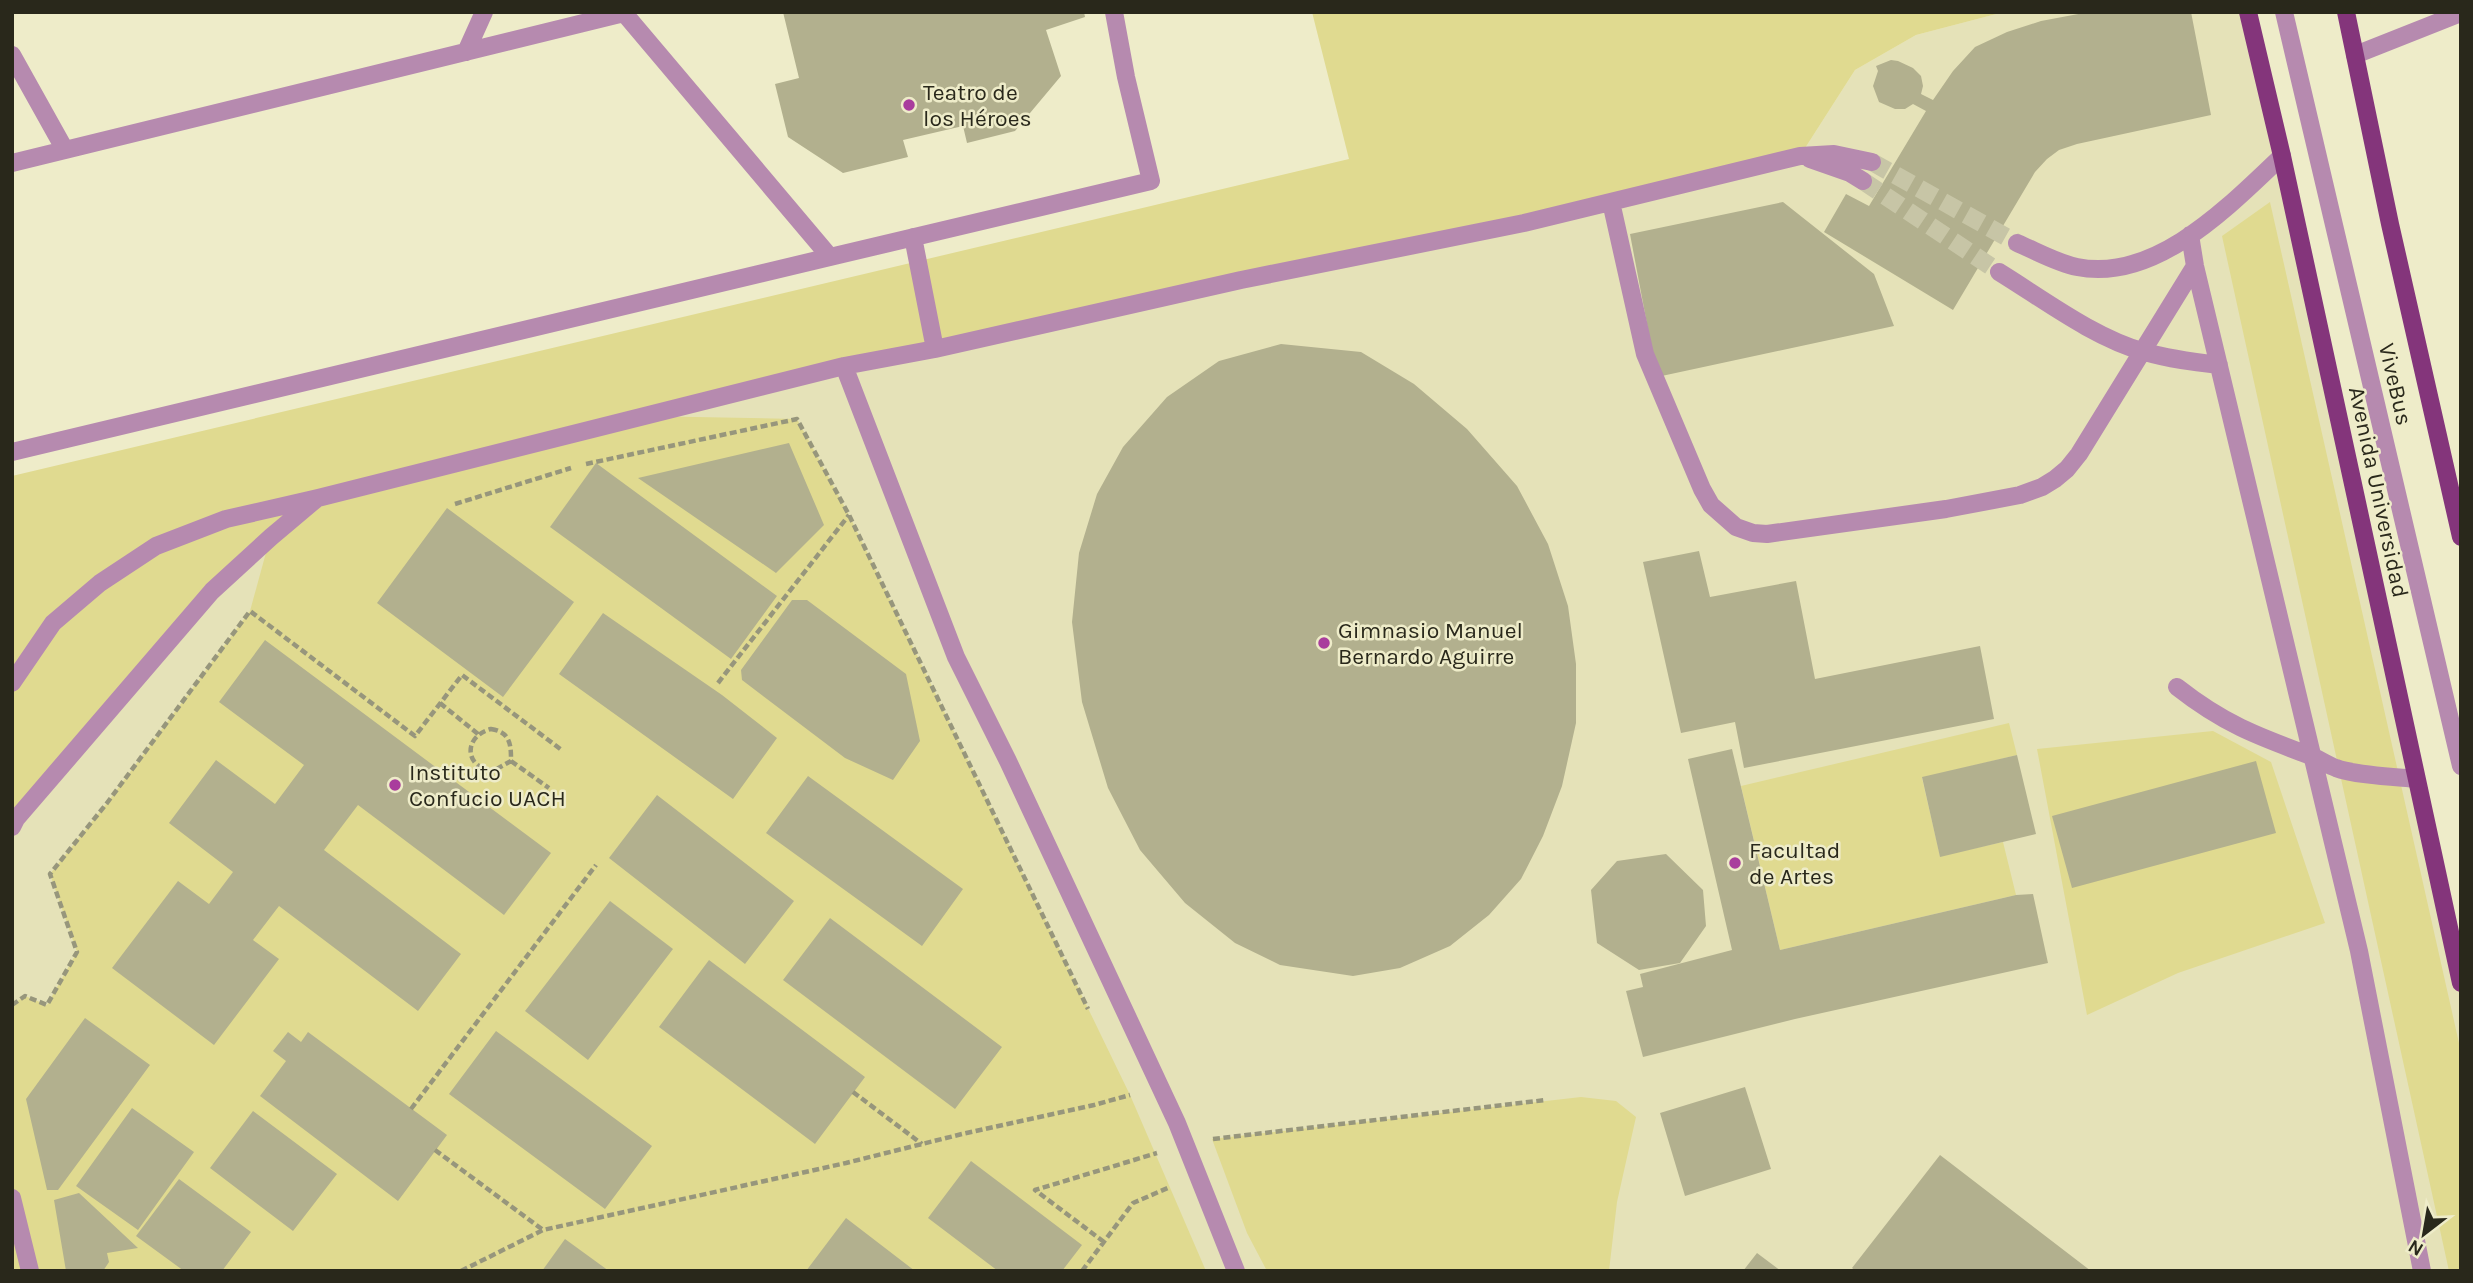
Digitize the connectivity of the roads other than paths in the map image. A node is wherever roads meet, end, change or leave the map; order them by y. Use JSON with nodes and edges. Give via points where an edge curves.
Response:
{"nodes":[{"id":1,"x":484,"y":12,"type":"edge"},
{"id":2,"x":1114,"y":12,"type":"edge"},
{"id":3,"x":2248,"y":12,"type":"edge"},
{"id":4,"x":2284,"y":12,"type":"edge"},
{"id":5,"x":2346,"y":12,"type":"edge"},
{"id":6,"x":623,"y":13,"type":"edge"},
{"id":7,"x":2461,"y":13,"type":"edge"},
{"id":8,"x":466,"y":52,"type":"junction"},
{"id":9,"x":12,"y":55,"type":"edge"},
{"id":10,"x":2355,"y":55,"type":"junction"},
{"id":11,"x":65,"y":150,"type":"junction"},
{"id":12,"x":1800,"y":156,"type":"junction"},
{"id":13,"x":2282,"y":156,"type":"junction"},
{"id":14,"x":1872,"y":162,"type":"tunnel mouth"},
{"id":15,"x":12,"y":163,"type":"edge"},
{"id":16,"x":1863,"y":181,"type":"tunnel mouth"},
{"id":17,"x":1612,"y":202,"type":"junction"},
{"id":18,"x":2190,"y":235,"type":"junction"},
{"id":19,"x":914,"y":237,"type":"junction"},
{"id":20,"x":2017,"y":243,"type":"tunnel mouth"},
{"id":21,"x":830,"y":257,"type":"junction"},
{"id":22,"x":2195,"y":265,"type":"junction"},
{"id":23,"x":1998,"y":272,"type":"tunnel mouth"},
{"id":24,"x":935,"y":349,"type":"junction"},
{"id":25,"x":2143,"y":352,"type":"junction"},
{"id":26,"x":2219,"y":365,"type":"junction"},
{"id":27,"x":844,"y":366,"type":"junction"},
{"id":28,"x":12,"y":452,"type":"edge"},
{"id":29,"x":318,"y":498,"type":"junction"},
{"id":30,"x":2461,"y":537,"type":"edge"},
{"id":31,"x":12,"y":684,"type":"edge"},
{"id":32,"x":2177,"y":687,"type":"dead end"},
{"id":33,"x":2313,"y":757,"type":"junction"},
{"id":34,"x":2461,"y":766,"type":"edge"},
{"id":35,"x":2416,"y":779,"type":"junction"},
{"id":36,"x":12,"y":827,"type":"edge"},
{"id":37,"x":2461,"y":983,"type":"edge"},
{"id":38,"x":12,"y":1198,"type":"edge"},
{"id":39,"x":30,"y":1271,"type":"edge"},
{"id":40,"x":1237,"y":1271,"type":"edge"},
{"id":41,"x":2422,"y":1271,"type":"edge"}],
"edges":[{"from":1,"to":8,"type":"lane"},
{"from":2,"to":19,"type":"lane","via":[[1151,181]]},
{"from":3,"to":13,"type":"main road","name":"Avenida Universidad"},
{"from":4,"to":34,"type":"lane","name":"ViveBus"},
{"from":5,"to":10,"type":"main road"},
{"from":6,"to":8,"type":"lane"},
{"from":6,"to":21,"type":"lane"},
{"from":7,"to":10,"type":"lane"},
{"from":8,"to":11,"type":"lane"},
{"from":9,"to":11,"type":"lane"},
{"from":10,"to":30,"type":"main road"},
{"from":11,"to":15,"type":"lane"},
{"from":12,"to":14,"type":"lane","via":[[1834,154]]},
{"from":12,"to":16,"type":"lane"},
{"from":12,"to":17,"type":"lane"},
{"from":13,"to":18,"type":"lane"},
{"from":13,"to":35,"type":"main road","name":"Avenida Universidad"},
{"from":17,"to":24,"type":"lane"},
{"from":17,"to":25,"type":"lane","via":[[1637,323],[1653,373],[1711,505],[1736,527],[1753,533],[1946,509],[2042,487],[2079,454]]},
{"from":18,"to":20,"type":"lane","via":[[2159,254],[2127,266],[2102,268],[2077,267]]},
{"from":18,"to":22,"type":"lane"},
{"from":19,"to":21,"type":"lane"},
{"from":19,"to":24,"type":"lane"},
{"from":21,"to":28,"type":"lane"},
{"from":22,"to":25,"type":"lane"},
{"from":22,"to":26,"type":"lane"},
{"from":23,"to":25,"type":"lane","via":[[2089,327]]},
{"from":24,"to":27,"type":"lane"},
{"from":25,"to":26,"type":"lane"},
{"from":26,"to":33,"type":"lane"},
{"from":27,"to":29,"type":"lane"},
{"from":27,"to":40,"type":"lane","via":[[956,657],[1177,1123]]},
{"from":29,"to":31,"type":"lane","via":[[226,519],[156,546],[100,583],[53,623]]},
{"from":29,"to":36,"type":"lane","via":[[212,591]]},
{"from":32,"to":33,"type":"lane","via":[[2230,724]]},
{"from":33,"to":35,"type":"lane","via":[[2337,769]]},
{"from":33,"to":41,"type":"lane","via":[[2359,951]]},
{"from":35,"to":37,"type":"main road","name":"Avenida Universidad"},
{"from":38,"to":39,"type":"lane"}]}
